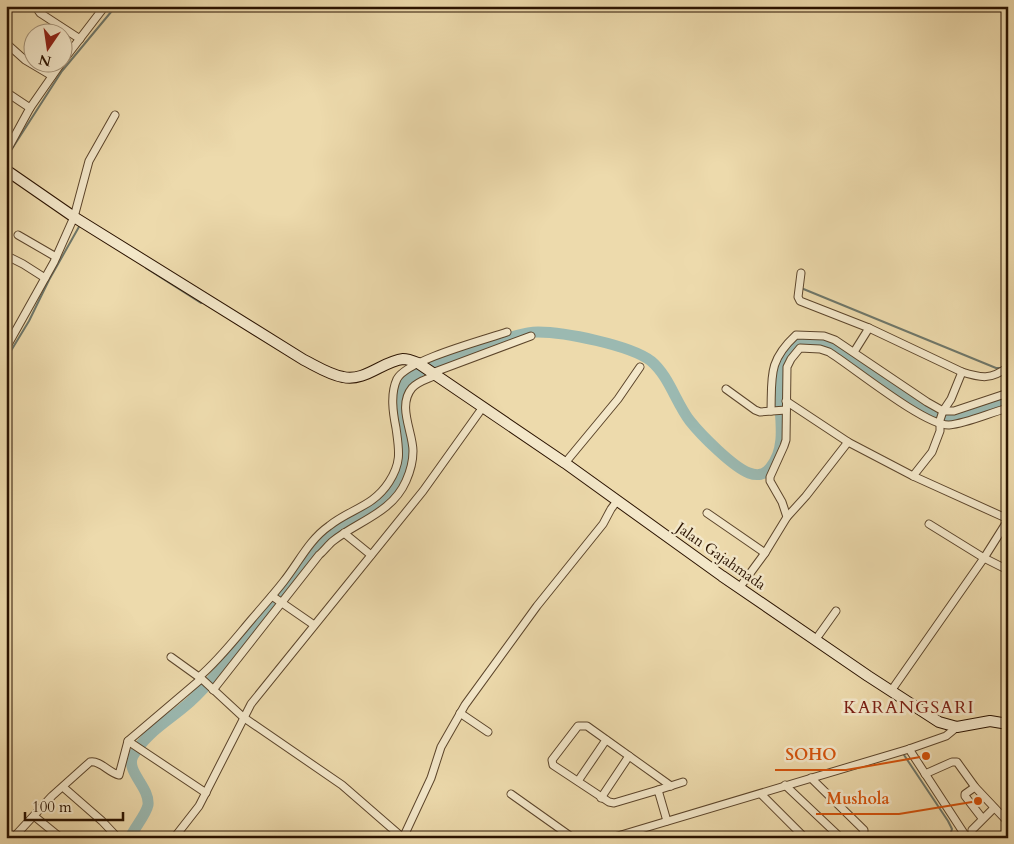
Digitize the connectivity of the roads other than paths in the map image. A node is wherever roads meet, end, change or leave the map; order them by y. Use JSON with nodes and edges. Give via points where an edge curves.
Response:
{"nodes":[{"id":1,"x":35,"y":6,"type":"edge"},
{"id":2,"x":105,"y":6,"type":"edge"},
{"id":3,"x":80,"y":39,"type":"junction"},
{"id":4,"x":6,"y":43,"type":"edge"},
{"id":5,"x":72,"y":49,"type":"edge"},
{"id":6,"x":55,"y":72,"type":"edge"},
{"id":7,"x":52,"y":76,"type":"junction"},
{"id":8,"x":6,"y":92,"type":"edge"},
{"id":9,"x":30,"y":108,"type":"junction"},
{"id":10,"x":115,"y":115,"type":"dead end"},
{"id":11,"x":6,"y":152,"type":"edge"},
{"id":12,"x":6,"y":170,"type":"edge"},
{"id":13,"x":74,"y":217,"type":"junction"},
{"id":14,"x":18,"y":235,"type":"dead end"},
{"id":15,"x":56,"y":257,"type":"junction"},
{"id":16,"x":11,"y":258,"type":"dead end"},
{"id":17,"x":801,"y":273,"type":"dead end"},
{"id":18,"x":45,"y":278,"type":"junction"},
{"id":19,"x":869,"y":328,"type":"junction"},
{"id":20,"x":507,"y":332,"type":"dead end"},
{"id":21,"x":531,"y":336,"type":"dead end"},
{"id":22,"x":796,"y":337,"type":"junction"},
{"id":23,"x":800,"y":347,"type":"junction"},
{"id":24,"x":6,"y":348,"type":"edge"},
{"id":25,"x":854,"y":352,"type":"junction"},
{"id":26,"x":414,"y":366,"type":"junction"},
{"id":27,"x":640,"y":367,"type":"dead end"},
{"id":28,"x":1007,"y":367,"type":"edge"},
{"id":29,"x":962,"y":372,"type":"junction"},
{"id":30,"x":433,"y":373,"type":"junction"},
{"id":31,"x":726,"y":389,"type":"dead end"},
{"id":32,"x":1008,"y":393,"type":"edge"},
{"id":33,"x":786,"y":401,"type":"junction"},
{"id":34,"x":1008,"y":408,"type":"edge"},
{"id":35,"x":785,"y":410,"type":"junction"},
{"id":36,"x":773,"y":411,"type":"junction"},
{"id":37,"x":480,"y":412,"type":"junction"},
{"id":38,"x":941,"y":417,"type":"junction"},
{"id":39,"x":848,"y":442,"type":"junction"},
{"id":40,"x":566,"y":463,"type":"junction"},
{"id":41,"x":913,"y":476,"type":"junction"},
{"id":42,"x":614,"y":505,"type":"junction"},
{"id":43,"x":707,"y":513,"type":"dead end"},
{"id":44,"x":787,"y":517,"type":"junction"},
{"id":45,"x":1008,"y":519,"type":"edge"},
{"id":46,"x":929,"y":524,"type":"dead end"},
{"id":47,"x":344,"y":533,"type":"junction"},
{"id":48,"x":765,"y":553,"type":"junction"},
{"id":49,"x":371,"y":555,"type":"junction"},
{"id":50,"x":984,"y":558,"type":"junction"},
{"id":51,"x":1008,"y":570,"type":"edge"},
{"id":52,"x":744,"y":581,"type":"junction"},
{"id":53,"x":273,"y":597,"type":"junction"},
{"id":54,"x":281,"y":603,"type":"junction"},
{"id":55,"x":836,"y":611,"type":"dead end"},
{"id":56,"x":314,"y":625,"type":"junction"},
{"id":57,"x":816,"y":640,"type":"junction"},
{"id":58,"x":171,"y":657,"type":"dead end"},
{"id":59,"x":201,"y":679,"type":"junction"},
{"id":60,"x":211,"y":689,"type":"junction"},
{"id":61,"x":891,"y":691,"type":"junction"},
{"id":62,"x":460,"y":713,"type":"junction"},
{"id":63,"x":243,"y":717,"type":"junction"},
{"id":64,"x":1008,"y":724,"type":"edge"},
{"id":65,"x":957,"y":727,"type":"junction"},
{"id":66,"x":488,"y":732,"type":"dead end"},
{"id":67,"x":606,"y":740,"type":"junction"},
{"id":68,"x":129,"y":742,"type":"junction"},
{"id":69,"x":909,"y":749,"type":"junction"},
{"id":70,"x":629,"y":756,"type":"junction"},
{"id":71,"x":925,"y":774,"type":"junction"},
{"id":72,"x":811,"y":778,"type":"junction"},
{"id":73,"x":578,"y":781,"type":"junction"},
{"id":74,"x":682,"y":782,"type":"dead end"},
{"id":75,"x":785,"y":785,"type":"junction"},
{"id":76,"x":671,"y":786,"type":"junction"},
{"id":77,"x":63,"y":787,"type":"junction"},
{"id":78,"x":975,"y":787,"type":"junction"},
{"id":79,"x":658,"y":790,"type":"junction"},
{"id":80,"x":206,"y":793,"type":"junction"},
{"id":81,"x":511,"y":794,"type":"dead end"},
{"id":82,"x":761,"y":794,"type":"junction"},
{"id":83,"x":601,"y":798,"type":"junction"},
{"id":84,"x":994,"y":808,"type":"junction"},
{"id":85,"x":34,"y":816,"type":"junction"},
{"id":86,"x":982,"y":818,"type":"junction"},
{"id":87,"x":667,"y":821,"type":"junction"},
{"id":88,"x":1008,"y":822,"type":"edge"},
{"id":89,"x":972,"y":830,"type":"dead end"},
{"id":90,"x":863,"y":836,"type":"edge"},
{"id":91,"x":15,"y":837,"type":"edge"},
{"id":92,"x":117,"y":837,"type":"edge"},
{"id":93,"x":61,"y":838,"type":"edge"},
{"id":94,"x":174,"y":838,"type":"edge"},
{"id":95,"x":403,"y":838,"type":"edge"},
{"id":96,"x":572,"y":838,"type":"edge"},
{"id":97,"x":611,"y":838,"type":"edge"},
{"id":98,"x":805,"y":838,"type":"edge"},
{"id":99,"x":841,"y":838,"type":"edge"},
{"id":100,"x":967,"y":838,"type":"edge"}],
"edges":[{"from":1,"to":3,"type":"street","via":[[40,13]]},
{"from":2,"to":3,"type":"street"},
{"from":3,"to":5,"type":"street"},
{"from":4,"to":7,"type":"street","via":[[25,60]]},
{"from":6,"to":7,"type":"street"},
{"from":7,"to":9,"type":"street"},
{"from":8,"to":9,"type":"street"},
{"from":9,"to":11,"type":"street"},
{"from":10,"to":13,"type":"street","via":[[89,161]]},
{"from":12,"to":13,"type":"street"},
{"from":13,"to":15,"type":"street"},
{"from":13,"to":26,"type":"street","via":[[304,360],[344,378],[354,378],[397,360],[406,359]]},
{"from":14,"to":15,"type":"street"},
{"from":15,"to":18,"type":"street"},
{"from":16,"to":18,"type":"street"},
{"from":17,"to":19,"type":"street","via":[[800,301]]},
{"from":18,"to":24,"type":"street"},
{"from":19,"to":25,"type":"street"},
{"from":19,"to":29,"type":"street"},
{"from":20,"to":26,"type":"street"},
{"from":21,"to":30,"type":"street"},
{"from":22,"to":23,"type":"street"},
{"from":22,"to":25,"type":"street","via":[[824,336]]},
{"from":22,"to":36,"type":"street","via":[[779,353],[774,363]]},
{"from":23,"to":33,"type":"street","via":[[787,366]]},
{"from":23,"to":38,"type":"street","via":[[828,352],[919,414]]},
{"from":25,"to":38,"type":"street","via":[[927,402]]},
{"from":26,"to":30,"type":"street","name":"Jalan Gajahmada"},
{"from":26,"to":53,"type":"street","via":[[398,379],[393,394],[400,448],[390,481],[371,502],[314,538]]},
{"from":27,"to":40,"type":"street"},
{"from":28,"to":29,"type":"street","via":[[987,377]]},
{"from":29,"to":38,"type":"street"},
{"from":30,"to":37,"type":"street","name":"Jalan Gajahmada"},
{"from":30,"to":47,"type":"street","via":[[412,388],[408,395],[406,414],[413,452],[406,482],[394,500],[379,513]]},
{"from":31,"to":36,"type":"street","via":[[755,410]]},
{"from":32,"to":38,"type":"street"},
{"from":33,"to":35,"type":"street"},
{"from":33,"to":39,"type":"street"},
{"from":34,"to":38,"type":"street","via":[[948,425]]},
{"from":35,"to":36,"type":"street"},
{"from":35,"to":44,"type":"street","via":[[784,446],[770,481]]},
{"from":37,"to":40,"type":"street","name":"Jalan Gajahmada"},
{"from":37,"to":49,"type":"street","via":[[423,491]]},
{"from":38,"to":41,"type":"street","via":[[940,431],[932,452]]},
{"from":39,"to":41,"type":"street"},
{"from":39,"to":44,"type":"street"},
{"from":40,"to":42,"type":"street","name":"Jalan Gajahmada"},
{"from":41,"to":45,"type":"street"},
{"from":42,"to":52,"type":"street","name":"Jalan Gajahmada"},
{"from":42,"to":62,"type":"street"},
{"from":43,"to":48,"type":"street"},
{"from":44,"to":48,"type":"street"},
{"from":45,"to":50,"type":"street"},
{"from":46,"to":50,"type":"street"},
{"from":47,"to":49,"type":"street"},
{"from":47,"to":54,"type":"street","via":[[319,555]]},
{"from":48,"to":52,"type":"street"},
{"from":49,"to":56,"type":"street"},
{"from":50,"to":51,"type":"street"},
{"from":50,"to":61,"type":"street"},
{"from":52,"to":57,"type":"street","name":"Jalan Gajahmada"},
{"from":53,"to":54,"type":"street"},
{"from":53,"to":59,"type":"street"},
{"from":54,"to":56,"type":"street"},
{"from":54,"to":60,"type":"street"},
{"from":55,"to":57,"type":"street"},
{"from":56,"to":63,"type":"street"},
{"from":57,"to":61,"type":"street","name":"Jalan Gajahmada"},
{"from":58,"to":59,"type":"street"},
{"from":59,"to":60,"type":"street"},
{"from":59,"to":68,"type":"street"},
{"from":60,"to":63,"type":"street"},
{"from":61,"to":65,"type":"street","name":"Jalan Gajahmada","via":[[939,722]]},
{"from":62,"to":66,"type":"street"},
{"from":62,"to":95,"type":"street","via":[[441,747],[431,778]]},
{"from":63,"to":80,"type":"street"},
{"from":63,"to":95,"type":"street","via":[[342,785]]},
{"from":64,"to":65,"type":"street","via":[[990,721]]},
{"from":65,"to":69,"type":"street","via":[[946,736]]},
{"from":67,"to":70,"type":"street"},
{"from":67,"to":73,"type":"street"},
{"from":67,"to":73,"type":"street","via":[[586,726],[578,726],[552,760],[553,765]]},
{"from":68,"to":77,"type":"street","via":[[118,775],[92,761]]},
{"from":68,"to":80,"type":"street"},
{"from":69,"to":71,"type":"street"},
{"from":69,"to":72,"type":"street"},
{"from":70,"to":76,"type":"street"},
{"from":70,"to":83,"type":"street"},
{"from":71,"to":78,"type":"street","via":[[955,761]]},
{"from":71,"to":100,"type":"street"},
{"from":72,"to":75,"type":"street"},
{"from":72,"to":90,"type":"street","via":[[864,830]]},
{"from":73,"to":83,"type":"street"},
{"from":74,"to":76,"type":"street"},
{"from":75,"to":82,"type":"street"},
{"from":75,"to":99,"type":"street"},
{"from":76,"to":79,"type":"street"},
{"from":77,"to":85,"type":"street"},
{"from":77,"to":92,"type":"street"},
{"from":78,"to":84,"type":"street"},
{"from":78,"to":86,"type":"street","via":[[965,796]]},
{"from":79,"to":83,"type":"street","via":[[614,803]]},
{"from":79,"to":87,"type":"street"},
{"from":80,"to":94,"type":"street"},
{"from":81,"to":96,"type":"street"},
{"from":82,"to":87,"type":"street"},
{"from":82,"to":98,"type":"street"},
{"from":84,"to":86,"type":"street"},
{"from":84,"to":88,"type":"street"},
{"from":85,"to":91,"type":"street"},
{"from":85,"to":93,"type":"street"},
{"from":86,"to":89,"type":"street"},
{"from":87,"to":97,"type":"street"}]}
